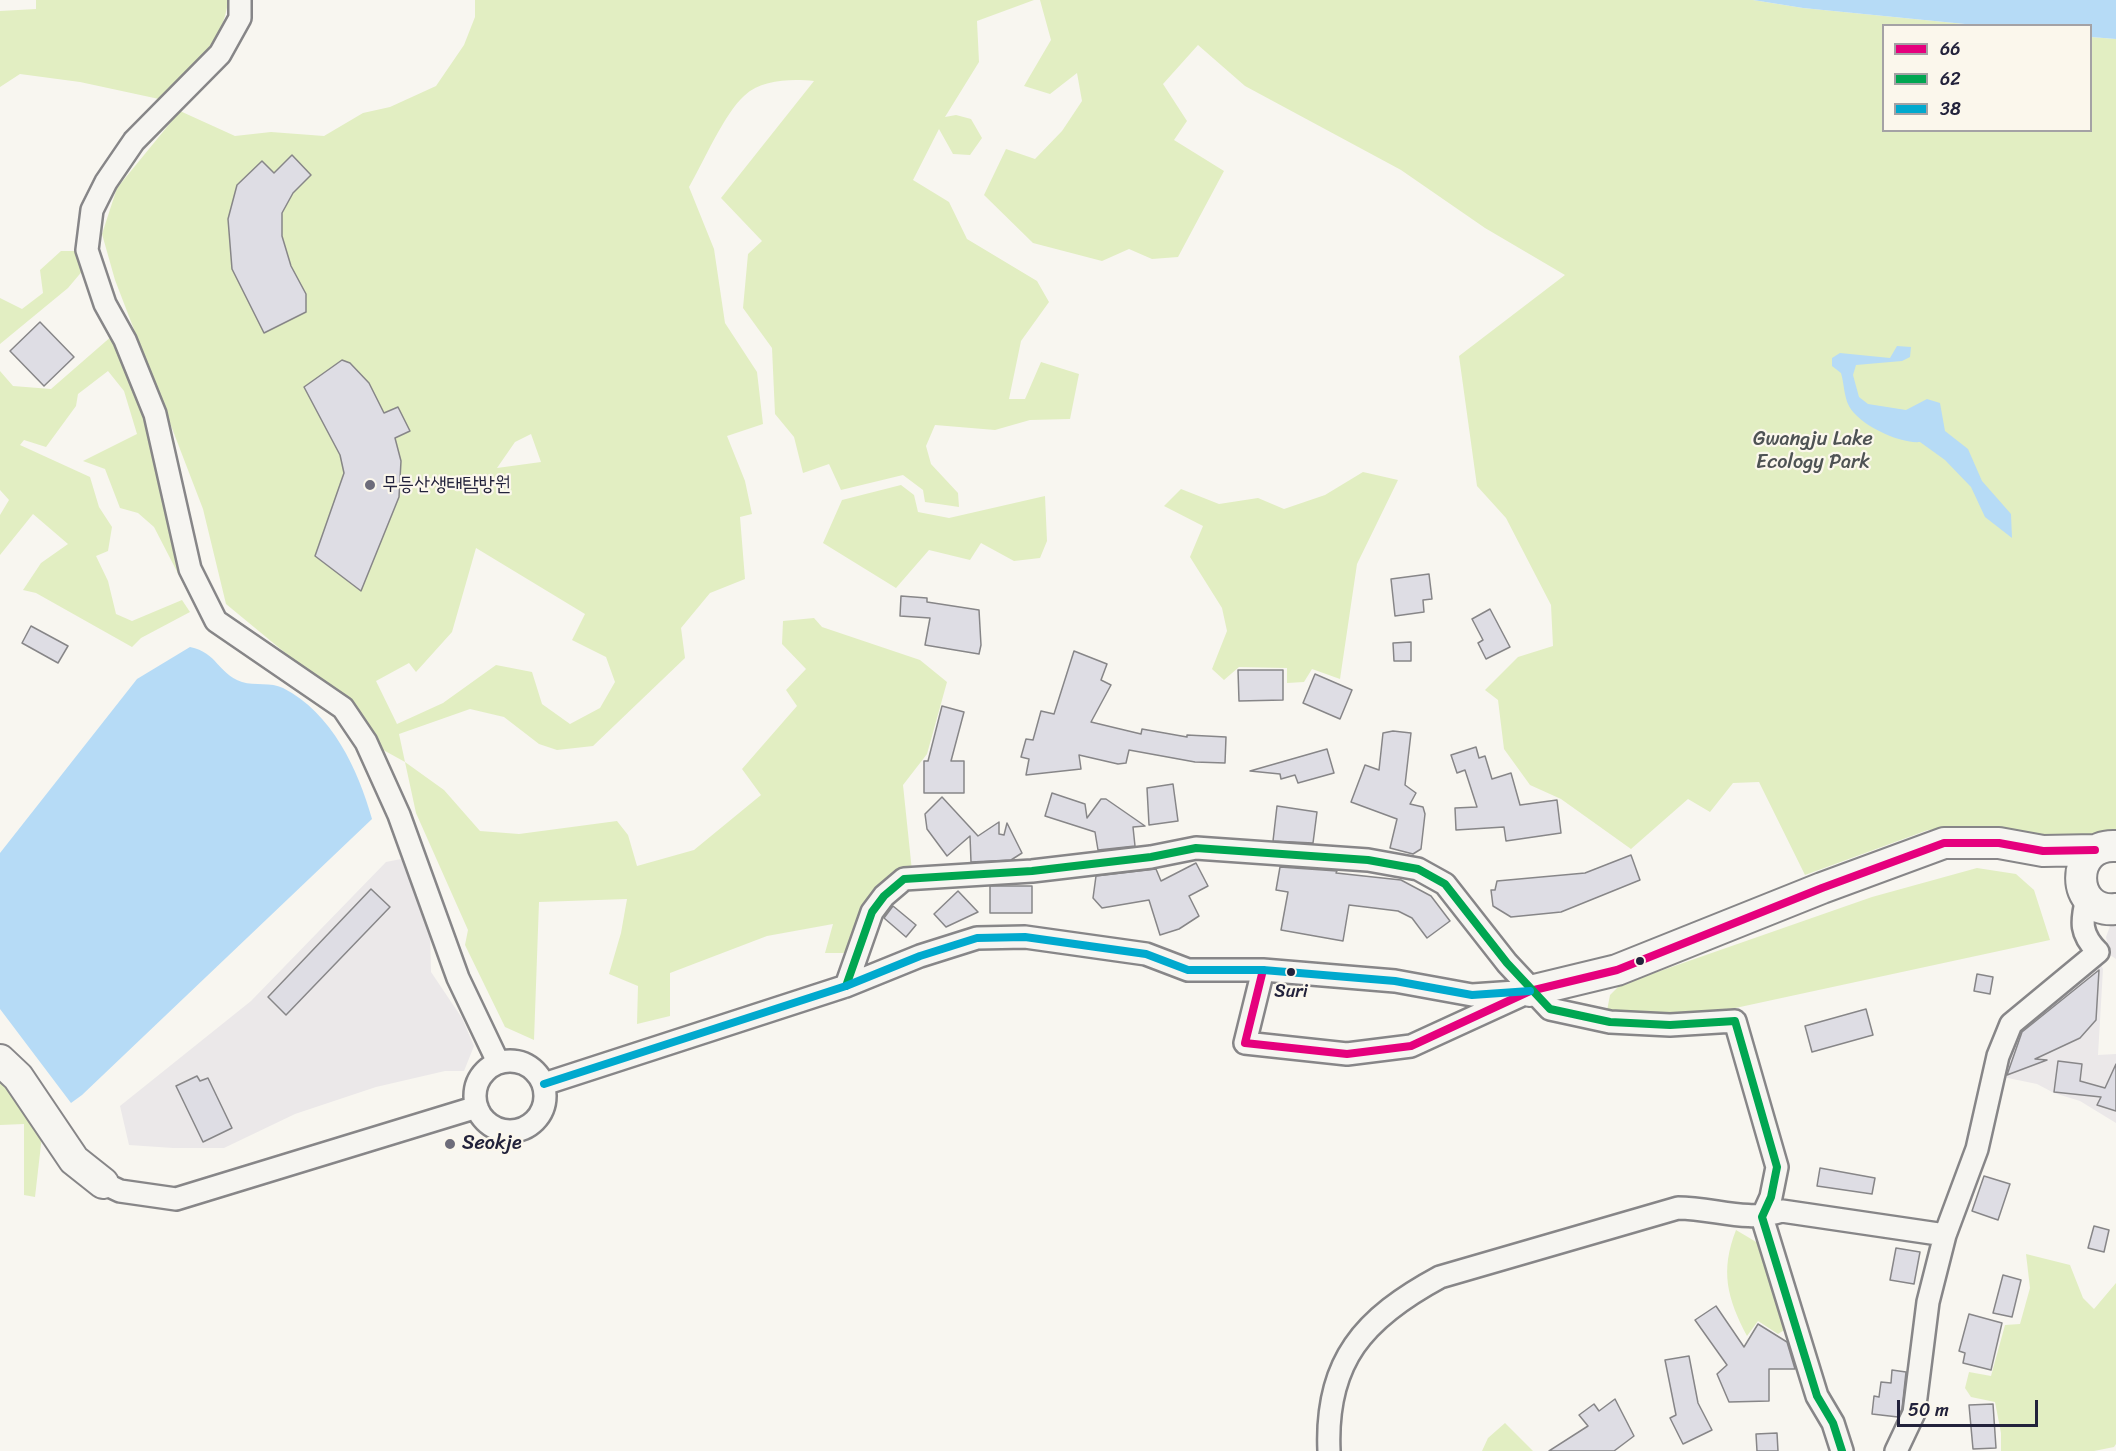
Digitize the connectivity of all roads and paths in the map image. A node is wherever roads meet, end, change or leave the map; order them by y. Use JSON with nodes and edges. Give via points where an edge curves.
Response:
{"nodes":[{"id":1,"x":240,"y":0,"type":"edge"},
{"id":2,"x":2106,"y":848,"type":"edge"},
{"id":3,"x":2043,"y":850,"type":"junction"},
{"id":4,"x":2099,"y":900,"type":"edge"},
{"id":5,"x":1263,"y":970,"type":"junction"},
{"id":6,"x":846,"y":986,"type":"junction"},
{"id":7,"x":1530,"y":991,"type":"junction"},
{"id":8,"x":0,"y":1060,"type":"edge"},
{"id":9,"x":498,"y":1062,"type":"junction"},
{"id":10,"x":544,"y":1084,"type":"junction"},
{"id":11,"x":477,"y":1107,"type":"junction"},
{"id":12,"x":103,"y":1183,"type":"joint"},
{"id":13,"x":1762,"y":1217,"type":"junction"},
{"id":14,"x":1945,"y":1236,"type":"junction"},
{"id":15,"x":1329,"y":1451,"type":"edge"},
{"id":16,"x":1842,"y":1451,"type":"edge"},
{"id":17,"x":1896,"y":1451,"type":"edge"}],
"edges":[{"from":1,"to":9,"type":"street","via":[[240,18],[220,54],[134,141],[106,182],[92,210],[87,250],[105,304],[155,414],[190,569],[216,621],[343,708],[366,742],[399,815],[458,978]]},
{"from":2,"to":3,"type":"main road"},
{"from":2,"to":4,"type":"main road","via":[[2083,863]]},
{"from":3,"to":4,"type":"main road","via":[[2061,862]]},
{"from":3,"to":7,"type":"main road","via":[[1999,843],[1944,843],[1617,970]]},
{"from":4,"to":14,"type":"street","via":[[2081,922],[2083,935],[2098,952],[2011,1024],[1995,1067],[1977,1149]]},
{"from":5,"to":6,"type":"street","via":[[1188,969],[1146,954],[1025,937],[978,938]]},
{"from":5,"to":7,"type":"street","via":[[1395,981],[1472,995]]},
{"from":5,"to":7,"type":"street","via":[[1245,1043],[1347,1054],[1411,1046]]},
{"from":6,"to":7,"type":"street","via":[[872,912],[904,879],[1032,872],[1197,848],[1368,860],[1418,869],[1445,884]]},
{"from":6,"to":10,"type":"street"},
{"from":7,"to":13,"type":"street","via":[[1550,1009],[1610,1022],[1670,1025],[1735,1021],[1777,1167]]},
{"from":8,"to":12,"type":"main road","via":[[18,1077],[74,1160]]},
{"from":9,"to":10,"type":"street","via":[[520,1062],[538,1074]]},
{"from":9,"to":11,"type":"street","via":[[480,1077]]},
{"from":10,"to":11,"type":"street","via":[[544,1108],[530,1126],[519,1131],[495,1129]]},
{"from":11,"to":12,"type":"street","via":[[176,1199],[120,1191]]},
{"from":13,"to":14,"type":"street","via":[[1782,1210]]},
{"from":13,"to":15,"type":"street","via":[[1678,1209],[1440,1276],[1409,1293],[1368,1325],[1332,1392]]},
{"from":13,"to":16,"type":"street","via":[[1817,1396],[1833,1423]]},
{"from":14,"to":17,"type":"street","via":[[1928,1302],[1914,1413]]}]}
